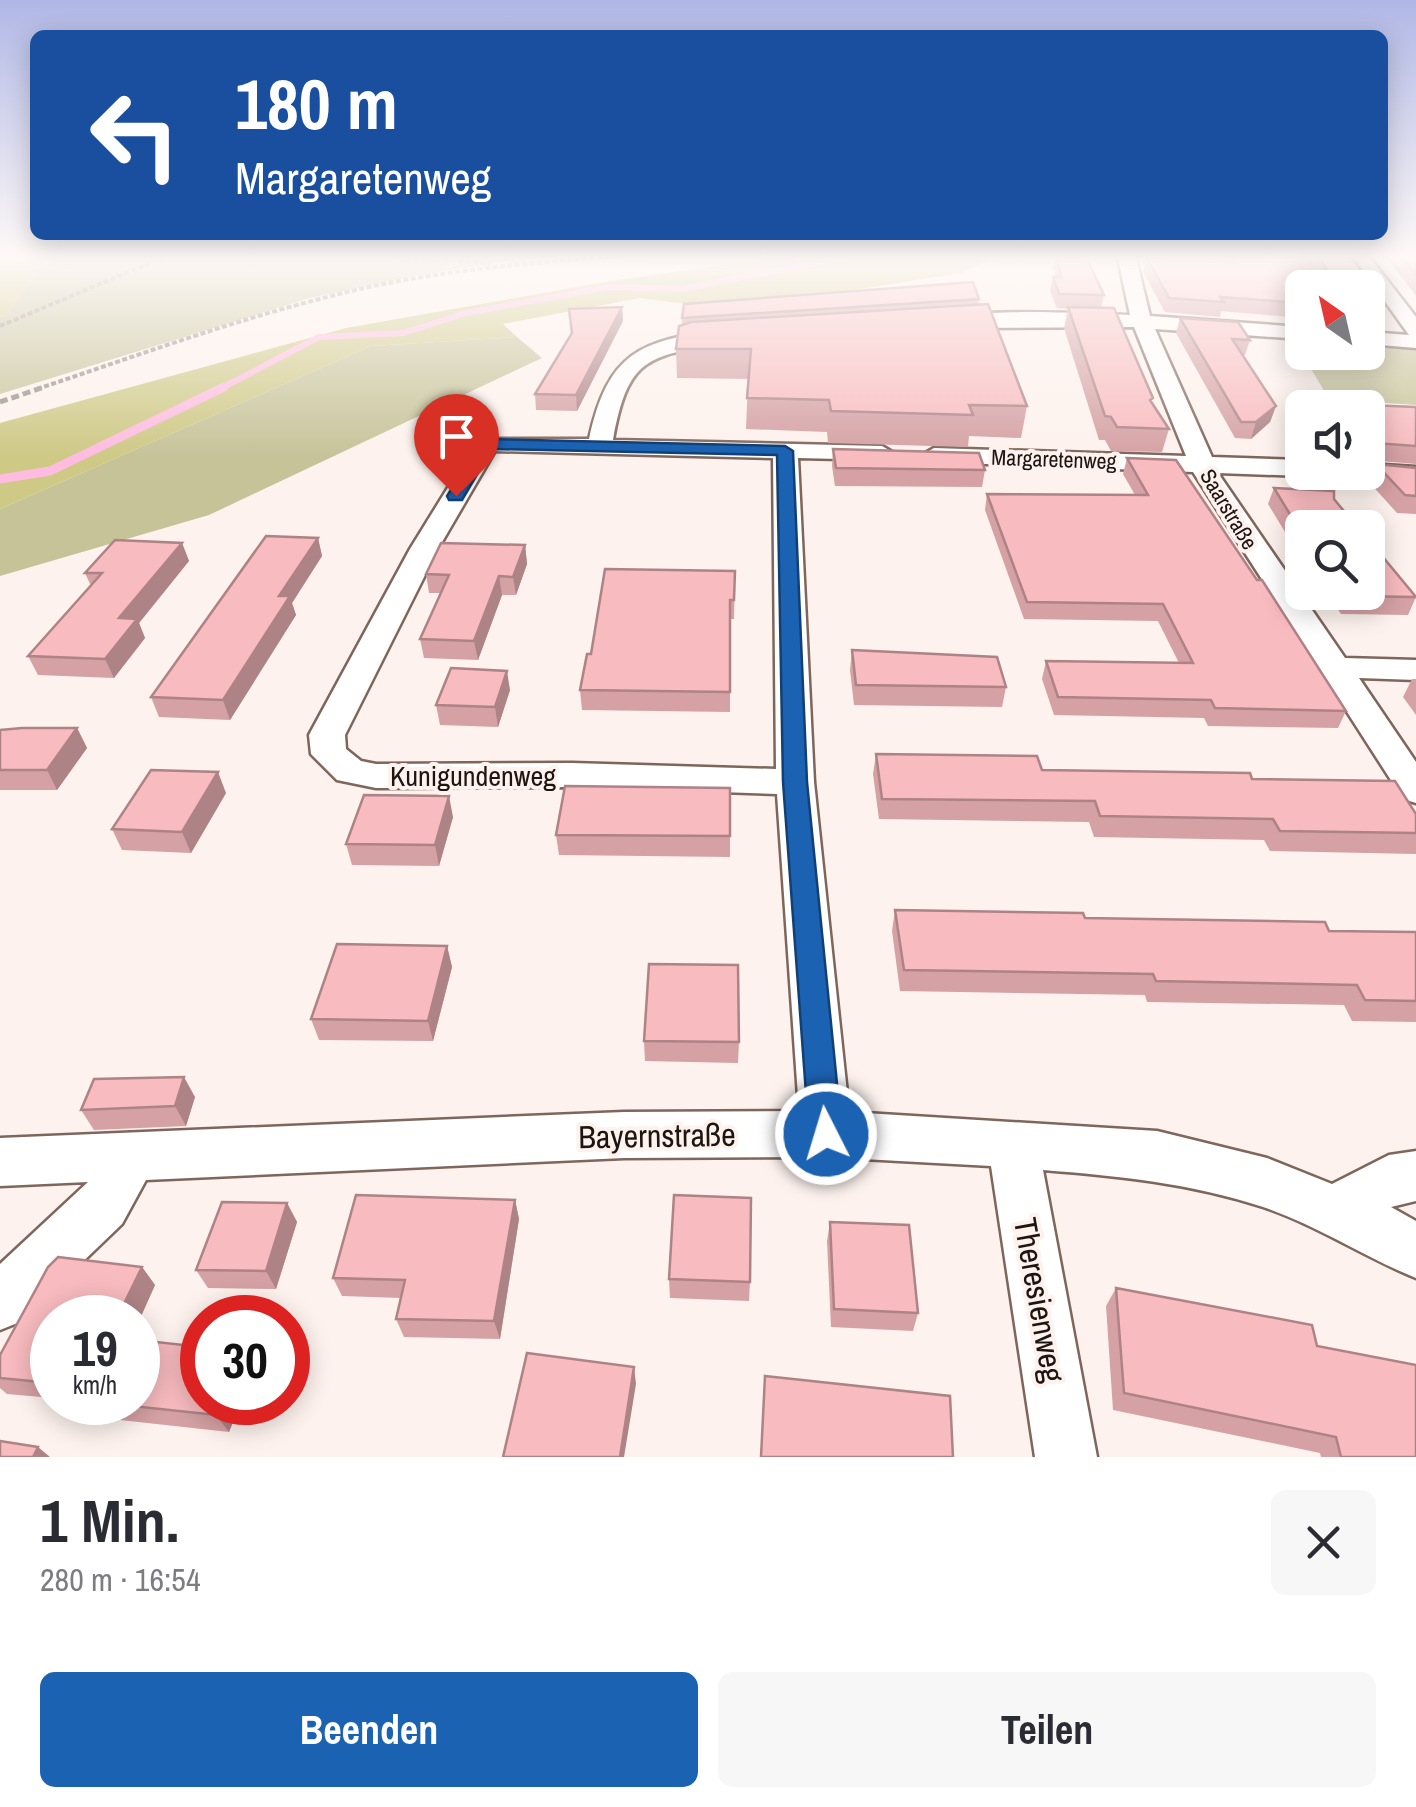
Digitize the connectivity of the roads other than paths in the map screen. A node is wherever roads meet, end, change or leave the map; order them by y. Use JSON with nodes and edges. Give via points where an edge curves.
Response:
{"nodes":[{"id":1,"x":967,"y":322,"type":"edge"},
{"id":2,"x":1142,"y":322,"type":"edge"},
{"id":3,"x":1166,"y":322,"type":"edge"},
{"id":4,"x":923,"y":324,"type":"edge"},
{"id":5,"x":1285,"y":332,"type":"edge"},
{"id":6,"x":738,"y":335,"type":"edge"},
{"id":7,"x":1385,"y":339,"type":"edge"},
{"id":8,"x":1416,"y":342,"type":"edge"},
{"id":9,"x":487,"y":444,"type":"joint"},
{"id":10,"x":599,"y":446,"type":"junction"},
{"id":11,"x":785,"y":451,"type":"junction"},
{"id":12,"x":1202,"y":463,"type":"junction"},
{"id":13,"x":1285,"y":467,"type":"edge"},
{"id":14,"x":1385,"y":473,"type":"edge"},
{"id":15,"x":1416,"y":475,"type":"edge"},
{"id":16,"x":1332,"y":668,"type":"junction"},
{"id":17,"x":1416,"y":670,"type":"edge"},
{"id":18,"x":795,"y":782,"type":"junction"},
{"id":19,"x":1416,"y":790,"type":"edge"},
{"id":20,"x":826,"y":1134,"type":"junction"},
{"id":21,"x":1013,"y":1144,"type":"junction"},
{"id":22,"x":6,"y":1155,"type":"edge"},
{"id":23,"x":132,"y":1156,"type":"junction"},
{"id":24,"x":1416,"y":1176,"type":"edge"},
{"id":25,"x":1337,"y":1210,"type":"junction"},
{"id":26,"x":1416,"y":1251,"type":"edge"},
{"id":27,"x":0,"y":1302,"type":"edge"},
{"id":28,"x":1066,"y":1457,"type":"edge"}],
"edges":[{"from":1,"to":4,"type":"street"},
{"from":2,"to":12,"type":"street","name":"Saarstraße"},
{"from":3,"to":5,"type":"street"},
{"from":6,"to":10,"type":"street","via":[[688,341],[627,368],[614,386]]},
{"from":7,"to":8,"type":"street"},
{"from":9,"to":10,"type":"street","name":"Margaretenweg"},
{"from":9,"to":18,"type":"street","name":"Kunigundenweg","via":[[327,736],[328,754],[350,771],[376,776]]},
{"from":10,"to":11,"type":"street","name":"Margaretenweg"},
{"from":11,"to":12,"type":"street","name":"Margaretenweg"},
{"from":11,"to":18,"type":"street"},
{"from":12,"to":13,"type":"street","name":"Margaretenweg"},
{"from":12,"to":16,"type":"street","name":"Saarstraße"},
{"from":14,"to":15,"type":"street"},
{"from":16,"to":17,"type":"street"},
{"from":16,"to":19,"type":"street","name":"Saarstraße"},
{"from":18,"to":20,"type":"street"},
{"from":20,"to":21,"type":"street","name":"Bayernstraße"},
{"from":20,"to":23,"type":"street","name":"Bayernstraße","via":[[624,1135]]},
{"from":21,"to":25,"type":"street","name":"Bayernstraße","via":[[1157,1154]]},
{"from":21,"to":28,"type":"street","name":"Theresienweg"},
{"from":22,"to":23,"type":"street","name":"Bayernstraße"},
{"from":23,"to":27,"type":"street","via":[[102,1206]]},
{"from":24,"to":25,"type":"street","via":[[1389,1180]]},
{"from":25,"to":26,"type":"street","name":"Bayernstraße"}]}
